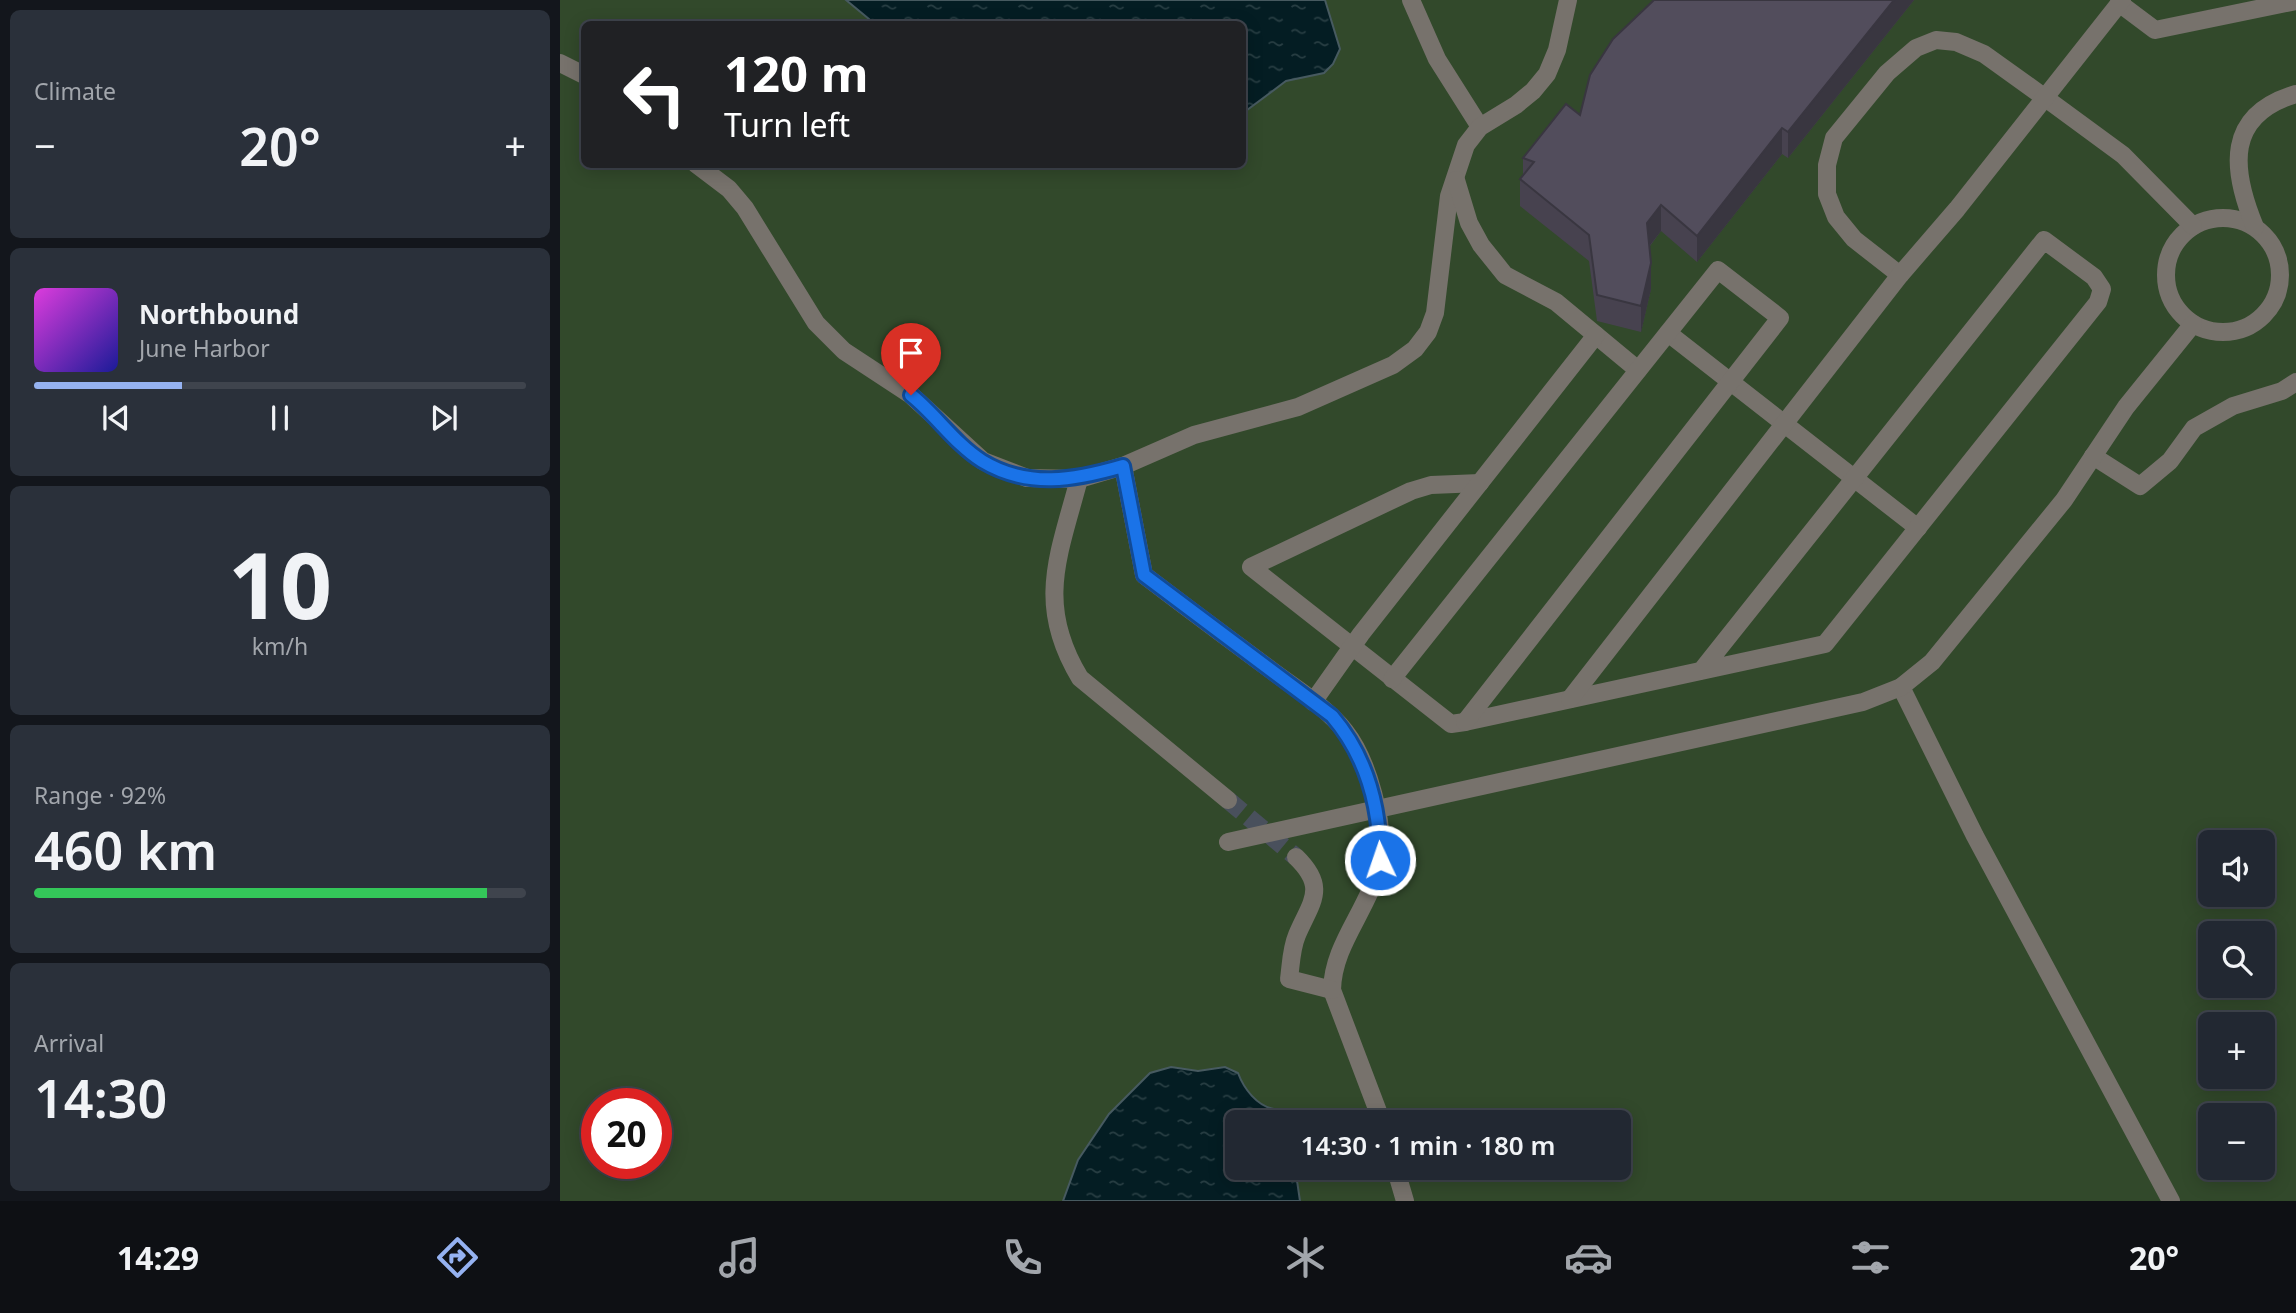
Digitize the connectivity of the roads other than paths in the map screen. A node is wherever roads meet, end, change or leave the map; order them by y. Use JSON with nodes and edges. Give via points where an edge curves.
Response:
{"nodes":[{"id":1,"x":1411,"y":0,"type":"edge"},
{"id":2,"x":1568,"y":0,"type":"edge"},
{"id":3,"x":2296,"y":1,"type":"edge"},
{"id":4,"x":2120,"y":2,"type":"edge"},
{"id":5,"x":560,"y":63,"type":"edge"},
{"id":6,"x":581,"y":74,"type":"edge"},
{"id":7,"x":2296,"y":94,"type":"edge"},
{"id":8,"x":2044,"y":97,"type":"junction"},
{"id":9,"x":1480,"y":127,"type":"junction"},
{"id":10,"x":701,"y":168,"type":"edge"},
{"id":11,"x":1455,"y":174,"type":"junction"},
{"id":12,"x":2193,"y":226,"type":"junction"},
{"id":13,"x":2255,"y":227,"type":"junction"},
{"id":14,"x":1900,"y":275,"type":"junction"},
{"id":15,"x":2277,"y":296,"type":"junction"},
{"id":16,"x":2296,"y":298,"type":"edge"},
{"id":17,"x":2193,"y":324,"type":"junction"},
{"id":18,"x":1668,"y":332,"type":"junction"},
{"id":19,"x":1595,"y":335,"type":"junction"},
{"id":20,"x":1638,"y":370,"type":"junction"},
{"id":21,"x":1731,"y":381,"type":"junction"},
{"id":22,"x":2296,"y":382,"type":"edge"},
{"id":23,"x":1785,"y":424,"type":"junction"},
{"id":24,"x":2094,"y":456,"type":"junction"},
{"id":25,"x":1123,"y":466,"type":"junction"},
{"id":26,"x":1853,"y":478,"type":"junction"},
{"id":27,"x":1079,"y":479,"type":"junction"},
{"id":28,"x":1480,"y":483,"type":"junction"},
{"id":29,"x":1918,"y":528,"type":"junction"},
{"id":30,"x":1352,"y":648,"type":"junction"},
{"id":31,"x":1701,"y":671,"type":"junction"},
{"id":32,"x":1392,"y":679,"type":"junction"},
{"id":33,"x":1901,"y":687,"type":"junction"},
{"id":34,"x":1570,"y":699,"type":"junction"},
{"id":35,"x":1313,"y":702,"type":"junction"},
{"id":36,"x":1465,"y":722,"type":"junction"},
{"id":37,"x":1228,"y":800,"type":"tunnel mouth"},
{"id":38,"x":1376,"y":810,"type":"junction"},
{"id":39,"x":1227,"y":842,"type":"dead end"},
{"id":40,"x":1296,"y":857,"type":"tunnel mouth"},
{"id":41,"x":1332,"y":990,"type":"junction"},
{"id":42,"x":1377,"y":1110,"type":"edge"},
{"id":43,"x":1399,"y":1180,"type":"edge"},
{"id":44,"x":1405,"y":1201,"type":"edge"},
{"id":45,"x":2171,"y":1201,"type":"edge"}],
"edges":[{"from":1,"to":9,"type":"lane","via":[[1437,59]]},
{"from":2,"to":9,"type":"lane","via":[[1557,50],[1546,74],[1516,105]]},
{"from":3,"to":4,"type":"lane","via":[[2155,30]]},
{"from":4,"to":8,"type":"lane"},
{"from":5,"to":6,"type":"lane"},
{"from":7,"to":13,"type":"lane","via":[[2259,111],[2246,126],[2239,146],[2242,196]]},
{"from":8,"to":12,"type":"lane","via":[[2123,155]]},
{"from":8,"to":14,"type":"lane"},
{"from":8,"to":14,"type":"lane","via":[[1984,54],[1956,42],[1936,40],[1916,48],[1887,73],[1834,138],[1827,184],[1836,217],[1854,239]]},
{"from":9,"to":11,"type":"lane","via":[[1466,145]]},
{"from":10,"to":27,"type":"lane","via":[[745,208],[816,323],[844,351],[921,404],[983,461],[1027,478]]},
{"from":11,"to":19,"type":"lane","via":[[1469,223],[1493,262],[1505,275],[1556,302]]},
{"from":11,"to":25,"type":"lane","via":[[1435,313],[1415,349],[1382,371],[1298,407],[1194,435]]},
{"from":12,"to":13,"type":"lane","via":[[2218,217]]},
{"from":12,"to":17,"type":"lane","via":[[2172,248],[2166,267],[2172,303]]},
{"from":13,"to":15,"type":"lane","via":[[2278,258]]},
{"from":14,"to":23,"type":"lane"},
{"from":15,"to":16,"type":"lane"},
{"from":15,"to":17,"type":"lane","via":[[2268,312],[2237,332],[2218,333]]},
{"from":17,"to":24,"type":"lane","via":[[2126,407]]},
{"from":18,"to":20,"type":"lane"},
{"from":18,"to":21,"type":"lane"},
{"from":18,"to":21,"type":"lane","via":[[1718,270],[1780,318]]},
{"from":19,"to":20,"type":"lane"},
{"from":19,"to":28,"type":"lane"},
{"from":20,"to":32,"type":"lane"},
{"from":21,"to":23,"type":"lane"},
{"from":21,"to":36,"type":"lane"},
{"from":22,"to":24,"type":"lane","via":[[2203,422],[2181,442],[2170,461],[2140,486]]},
{"from":23,"to":26,"type":"lane"},
{"from":23,"to":34,"type":"lane"},
{"from":24,"to":33,"type":"lane","via":[[1995,587],[1932,662]]},
{"from":25,"to":27,"type":"lane"},
{"from":25,"to":35,"type":"lane","via":[[1144,575]]},
{"from":26,"to":29,"type":"lane"},
{"from":26,"to":29,"type":"lane","via":[[2044,240],[2094,277],[2102,289],[2098,302]]},
{"from":26,"to":31,"type":"lane"},
{"from":27,"to":37,"type":"lane","via":[[1054,571],[1053,596],[1065,654],[1080,678]]},
{"from":28,"to":30,"type":"lane"},
{"from":28,"to":30,"type":"lane","via":[[1438,484],[1411,491],[1251,567]]},
{"from":29,"to":31,"type":"lane","via":[[1825,644]]},
{"from":30,"to":32,"type":"lane"},
{"from":30,"to":35,"type":"lane"},
{"from":31,"to":34,"type":"lane"},
{"from":32,"to":36,"type":"lane","via":[[1451,724]]},
{"from":33,"to":38,"type":"lane","via":[[1863,702]]},
{"from":33,"to":45,"type":"lane","via":[[1975,836]]},
{"from":34,"to":36,"type":"lane"},
{"from":35,"to":38,"type":"lane","via":[[1332,716],[1357,749]]},
{"from":38,"to":39,"type":"lane"},
{"from":38,"to":41,"type":"lane","via":[[1380,860],[1340,952]]},
{"from":40,"to":41,"type":"lane","via":[[1311,873],[1315,898],[1296,936],[1289,979]]},
{"from":41,"to":42,"type":"lane"},
{"from":43,"to":44,"type":"lane"}]}
